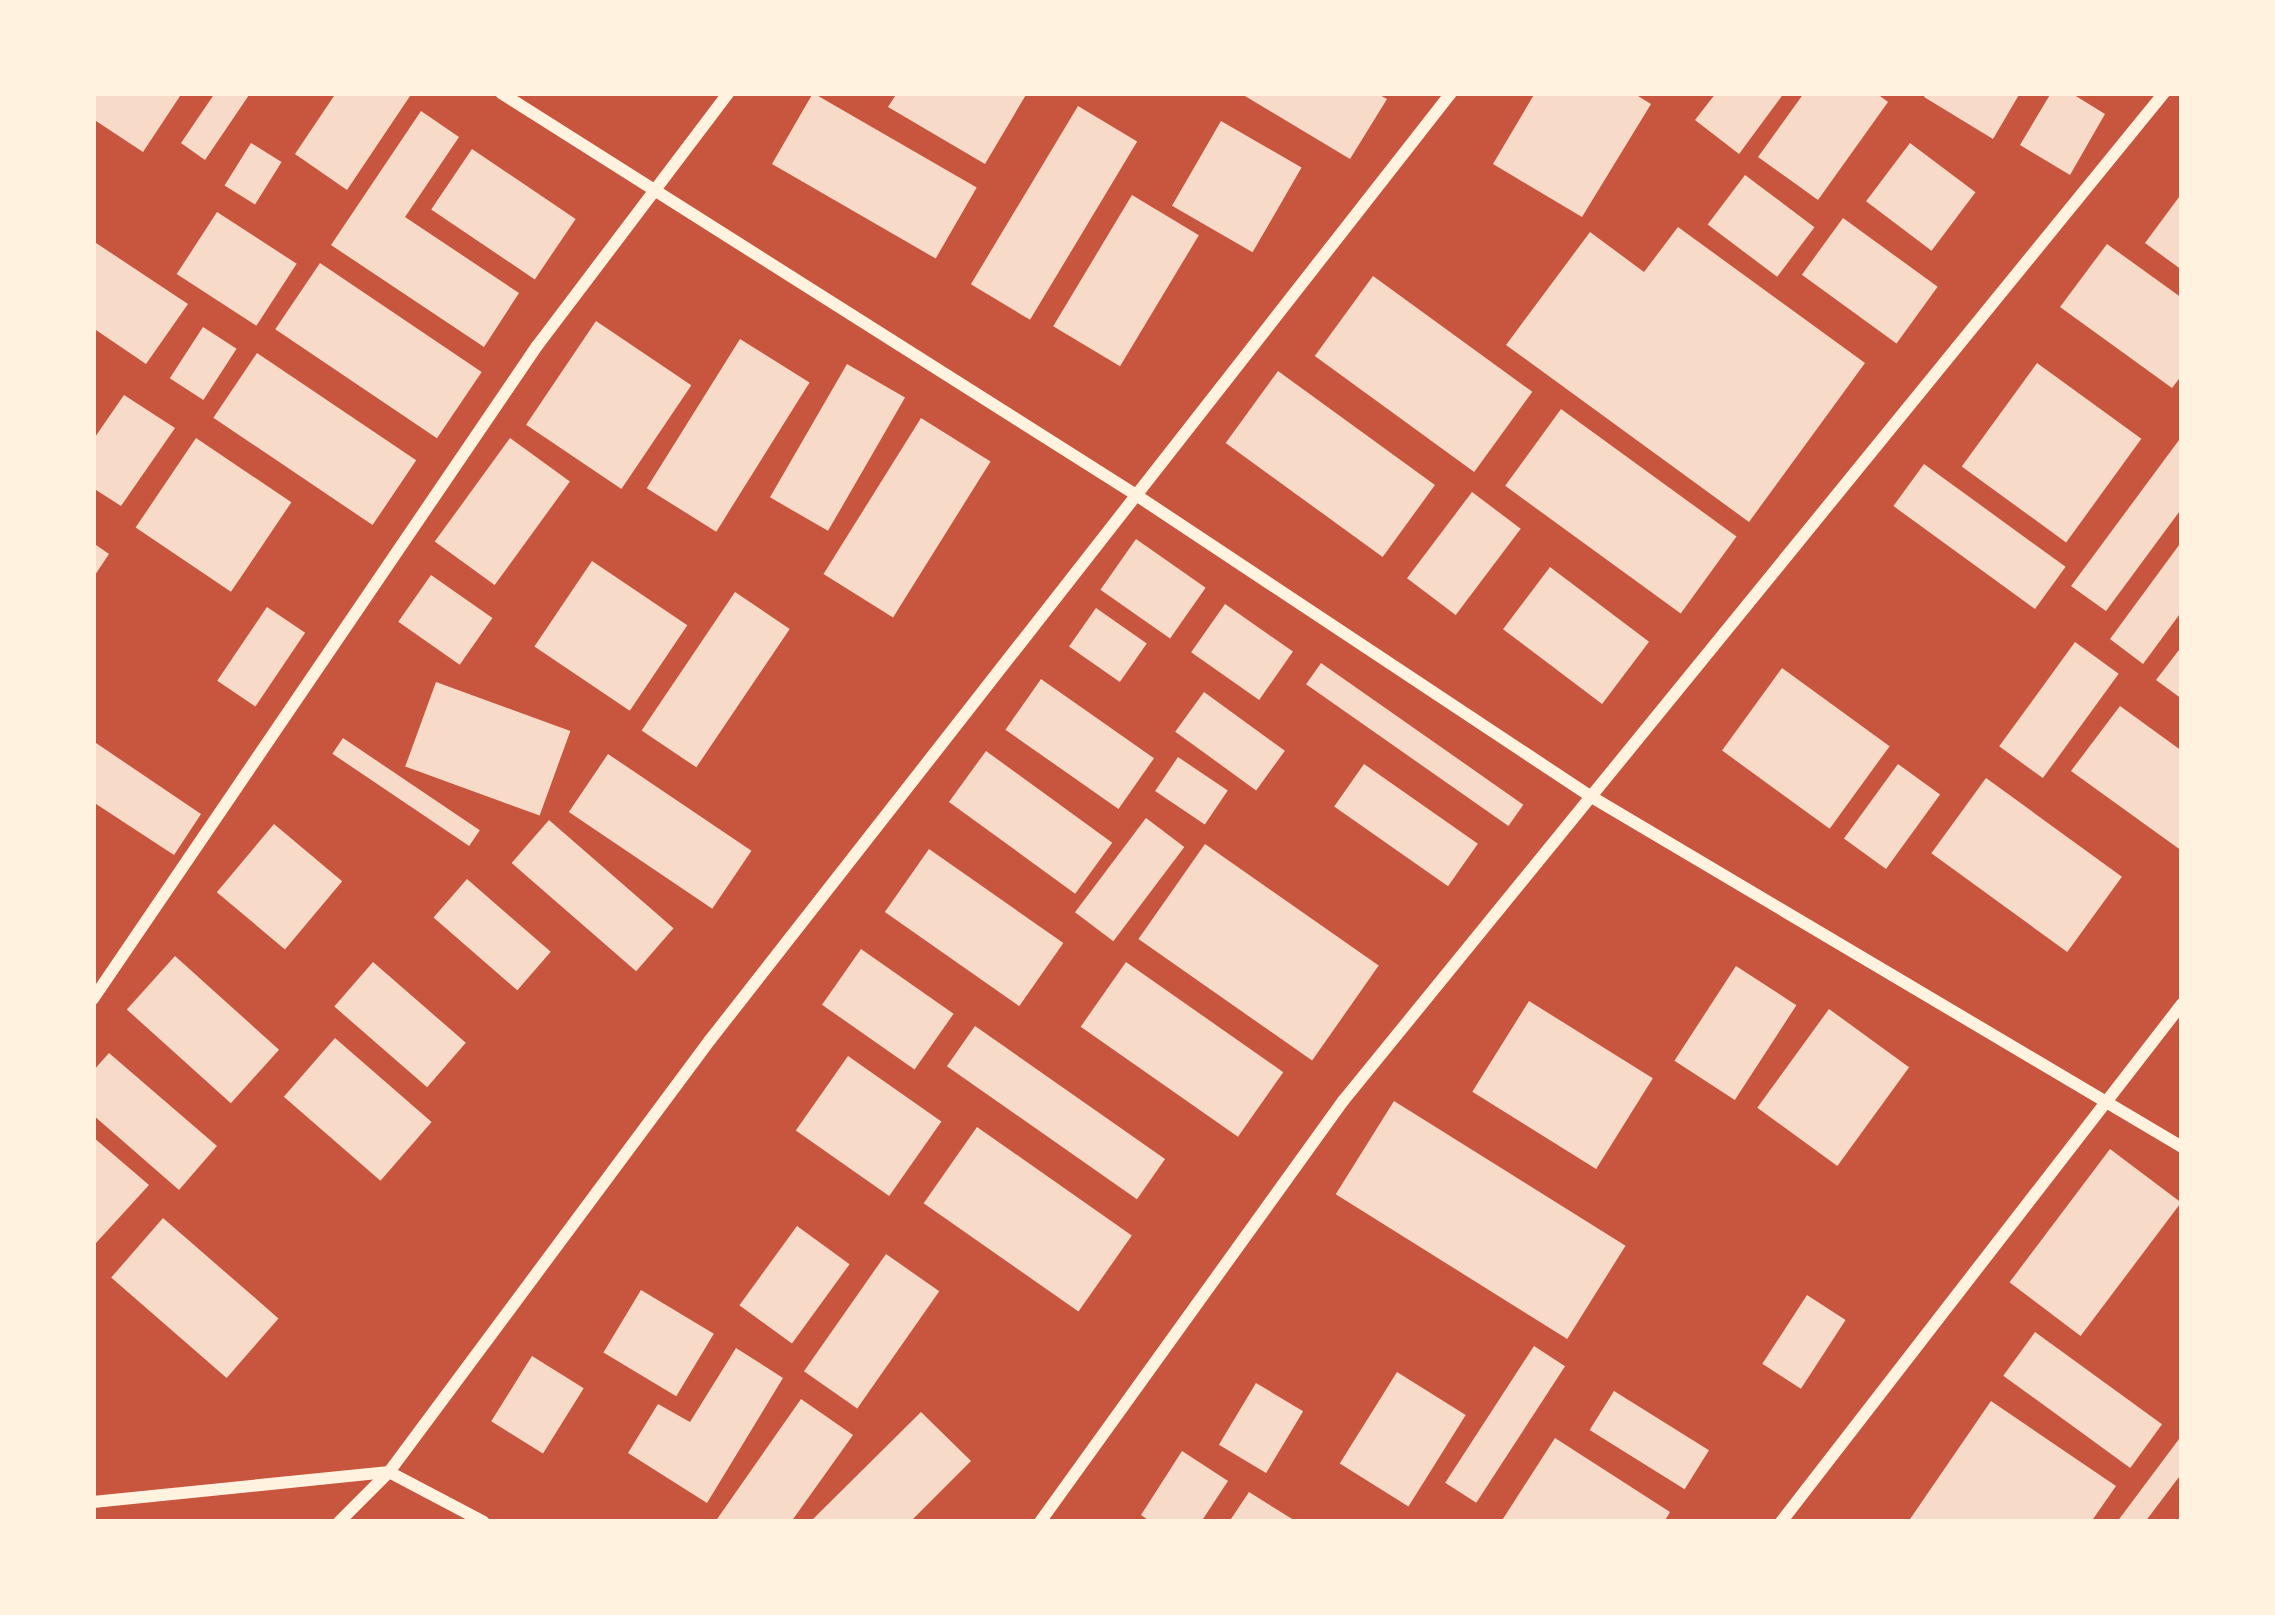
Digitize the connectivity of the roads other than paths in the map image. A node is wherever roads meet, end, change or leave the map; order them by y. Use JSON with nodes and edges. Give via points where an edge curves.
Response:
{"nodes":[{"id":1,"x":501,"y":93,"type":"edge"},
{"id":2,"x":728,"y":93,"type":"edge"},
{"id":3,"x":1451,"y":93,"type":"edge"},
{"id":4,"x":2164,"y":93,"type":"edge"},
{"id":5,"x":655,"y":190,"type":"junction"},
{"id":6,"x":1133,"y":493,"type":"junction"},
{"id":7,"x":1590,"y":796,"type":"junction"},
{"id":8,"x":93,"y":999,"type":"edge"},
{"id":9,"x":2182,"y":1004,"type":"edge"},
{"id":10,"x":2108,"y":1100,"type":"junction"},
{"id":11,"x":2182,"y":1147,"type":"edge"},
{"id":12,"x":389,"y":1472,"type":"junction"},
{"id":13,"x":93,"y":1502,"type":"edge"},
{"id":14,"x":339,"y":1522,"type":"edge"},
{"id":15,"x":484,"y":1522,"type":"edge"},
{"id":16,"x":1040,"y":1522,"type":"edge"},
{"id":17,"x":1781,"y":1522,"type":"edge"}],
"edges":[{"from":1,"to":5,"type":"street"},
{"from":2,"to":5,"type":"street"},
{"from":3,"to":6,"type":"street"},
{"from":4,"to":7,"type":"street"},
{"from":5,"to":6,"type":"street"},
{"from":5,"to":8,"type":"street","via":[[537,346]]},
{"from":6,"to":7,"type":"street"},
{"from":6,"to":12,"type":"street"},
{"from":7,"to":10,"type":"street"},
{"from":7,"to":16,"type":"street","via":[[1343,1101]]},
{"from":9,"to":10,"type":"street"},
{"from":10,"to":11,"type":"street"},
{"from":10,"to":17,"type":"street"},
{"from":12,"to":13,"type":"street"},
{"from":12,"to":14,"type":"street"},
{"from":12,"to":15,"type":"street"}]}
